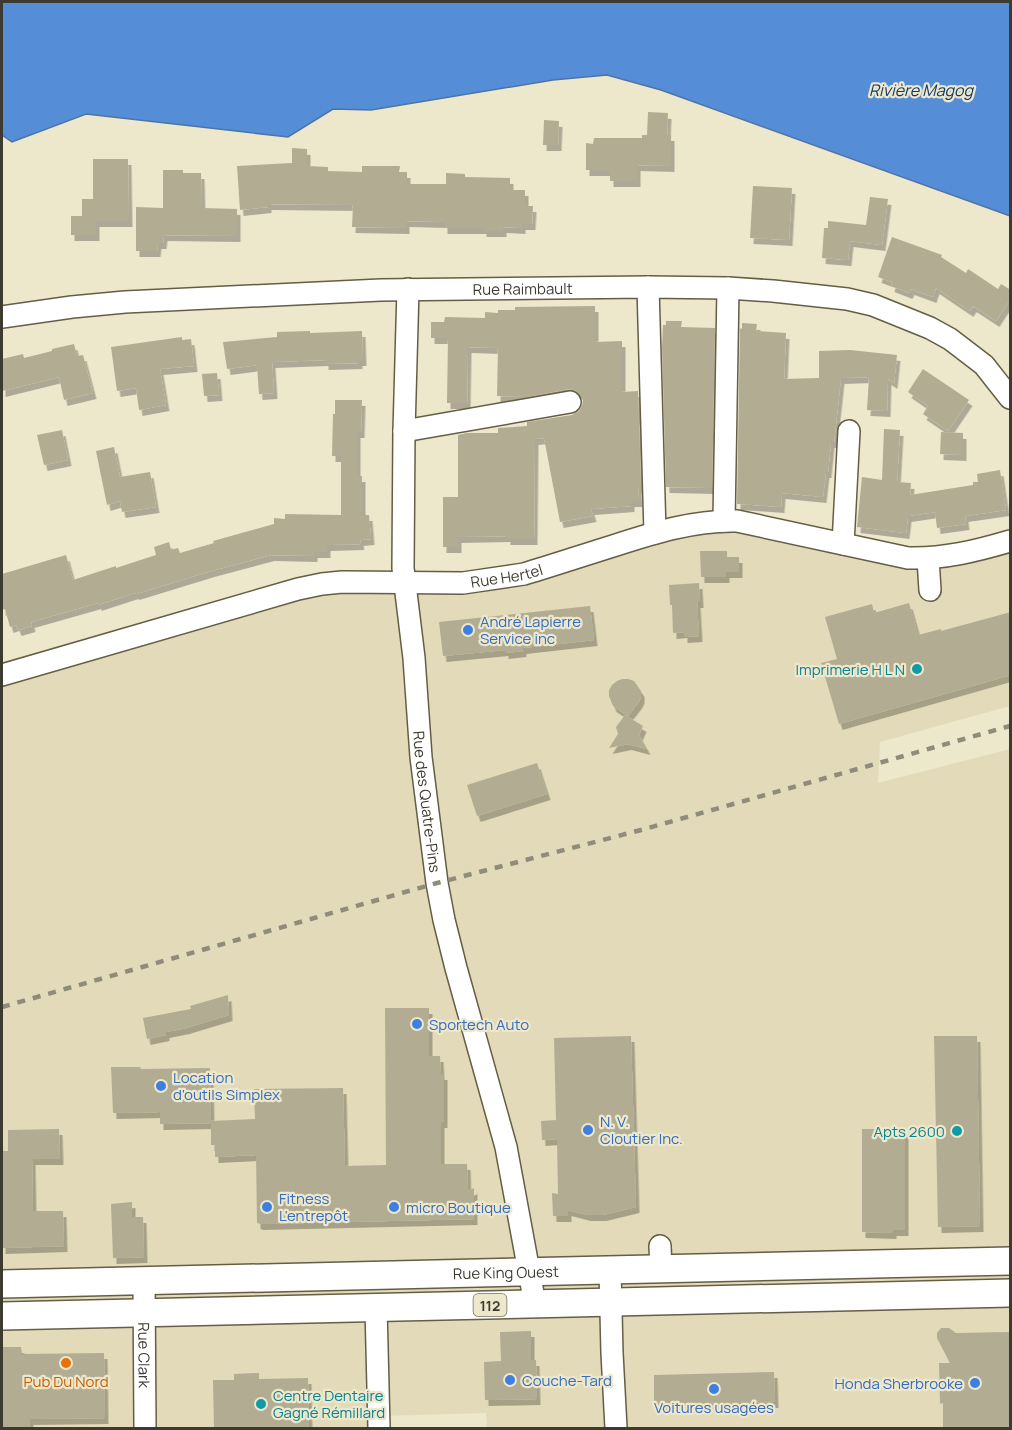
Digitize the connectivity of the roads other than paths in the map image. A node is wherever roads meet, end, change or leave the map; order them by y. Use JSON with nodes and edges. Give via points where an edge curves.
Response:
{"nodes":[{"id":1,"x":648,"y":287,"type":"junction"},
{"id":2,"x":728,"y":288,"type":"junction"},
{"id":3,"x":408,"y":289,"type":"junction"},
{"id":4,"x":2,"y":317,"type":"edge"},
{"id":5,"x":1011,"y":398,"type":"edge"},
{"id":6,"x":570,"y":402,"type":"dead end"},
{"id":7,"x":849,"y":430,"type":"dead end"},
{"id":8,"x":404,"y":431,"type":"junction"},
{"id":9,"x":724,"y":521,"type":"junction"},
{"id":10,"x":655,"y":533,"type":"junction"},
{"id":11,"x":1011,"y":541,"type":"edge"},
{"id":12,"x":843,"y":544,"type":"junction"},
{"id":13,"x":928,"y":559,"type":"junction"},
{"id":14,"x":404,"y":584,"type":"junction"},
{"id":15,"x":930,"y":590,"type":"dead end"},
{"id":16,"x":2,"y":675,"type":"edge"},
{"id":17,"x":1011,"y":1261,"type":"edge"},
{"id":18,"x":978,"y":1262,"type":"junction"},
{"id":19,"x":610,"y":1270,"type":"junction"},
{"id":20,"x":529,"y":1272,"type":"junction"},
{"id":21,"x":144,"y":1280,"type":"junction"},
{"id":22,"x":2,"y":1284,"type":"edge"},
{"id":23,"x":1011,"y":1293,"type":"edge"},
{"id":24,"x":979,"y":1294,"type":"junction"},
{"id":25,"x":610,"y":1302,"type":"junction"},
{"id":26,"x":535,"y":1304,"type":"junction"},
{"id":27,"x":376,"y":1307,"type":"junction"},
{"id":28,"x":144,"y":1313,"type":"junction"},
{"id":29,"x":2,"y":1316,"type":"edge"},
{"id":30,"x":609,"y":1426,"type":"edge"},
{"id":31,"x":145,"y":1428,"type":"edge"},
{"id":32,"x":379,"y":1428,"type":"edge"}],
"edges":[{"from":1,"to":2,"type":"street","name":"Rue Raimbault"},
{"from":1,"to":3,"type":"street","name":"Rue Raimbault"},
{"from":1,"to":10,"type":"street"},
{"from":2,"to":5,"type":"street","name":"Rue Raimbault","via":[[873,305],[951,339],[984,365]]},
{"from":2,"to":9,"type":"street"},
{"from":3,"to":4,"type":"street","name":"Rue Raimbault","via":[[125,302]]},
{"from":3,"to":8,"type":"street","name":"Rue des Quatre-Pins"},
{"from":6,"to":8,"type":"street"},
{"from":7,"to":12,"type":"street"},
{"from":8,"to":14,"type":"street","name":"Rue des Quatre-Pins"},
{"from":9,"to":10,"type":"street","name":"Rue Hertel"},
{"from":9,"to":12,"type":"street","name":"Rue Hertel"},
{"from":10,"to":14,"type":"street","name":"Rue Hertel","via":[[524,574],[463,583]]},
{"from":11,"to":13,"type":"street","name":"Rue Hertel"},
{"from":12,"to":13,"type":"street","name":"Rue Hertel"},
{"from":13,"to":15,"type":"street"},
{"from":14,"to":16,"type":"street","name":"Rue Hertel","via":[[342,582],[298,589]]},
{"from":14,"to":20,"type":"street","name":"Rue des Quatre-Pins","via":[[438,892],[506,1147]]},
{"from":17,"to":18,"type":"main road","name":"Rue King Ouest","number":"112"},
{"from":18,"to":19,"type":"main road","name":"Rue King Ouest","number":"112","via":[[661,1258]]},
{"from":18,"to":24,"type":"street"},
{"from":19,"to":20,"type":"main road","name":"Rue King Ouest","number":"112"},
{"from":19,"to":25,"type":"street"},
{"from":20,"to":21,"type":"main road","name":"Rue King Ouest","number":"112"},
{"from":20,"to":26,"type":"street","name":"Rue des Quatre-Pins"},
{"from":21,"to":22,"type":"main road","name":"Rue King Ouest","number":"112"},
{"from":21,"to":28,"type":"street","name":"Rue Clark"},
{"from":23,"to":24,"type":"main road","number":"112"},
{"from":24,"to":25,"type":"main road","number":"112"},
{"from":25,"to":26,"type":"main road","number":"112"},
{"from":25,"to":30,"type":"street"},
{"from":26,"to":27,"type":"main road","number":"112"},
{"from":27,"to":28,"type":"main road","number":"112"},
{"from":27,"to":32,"type":"street"},
{"from":28,"to":29,"type":"main road","number":"112"},
{"from":28,"to":31,"type":"street","name":"Rue Clark"}]}
